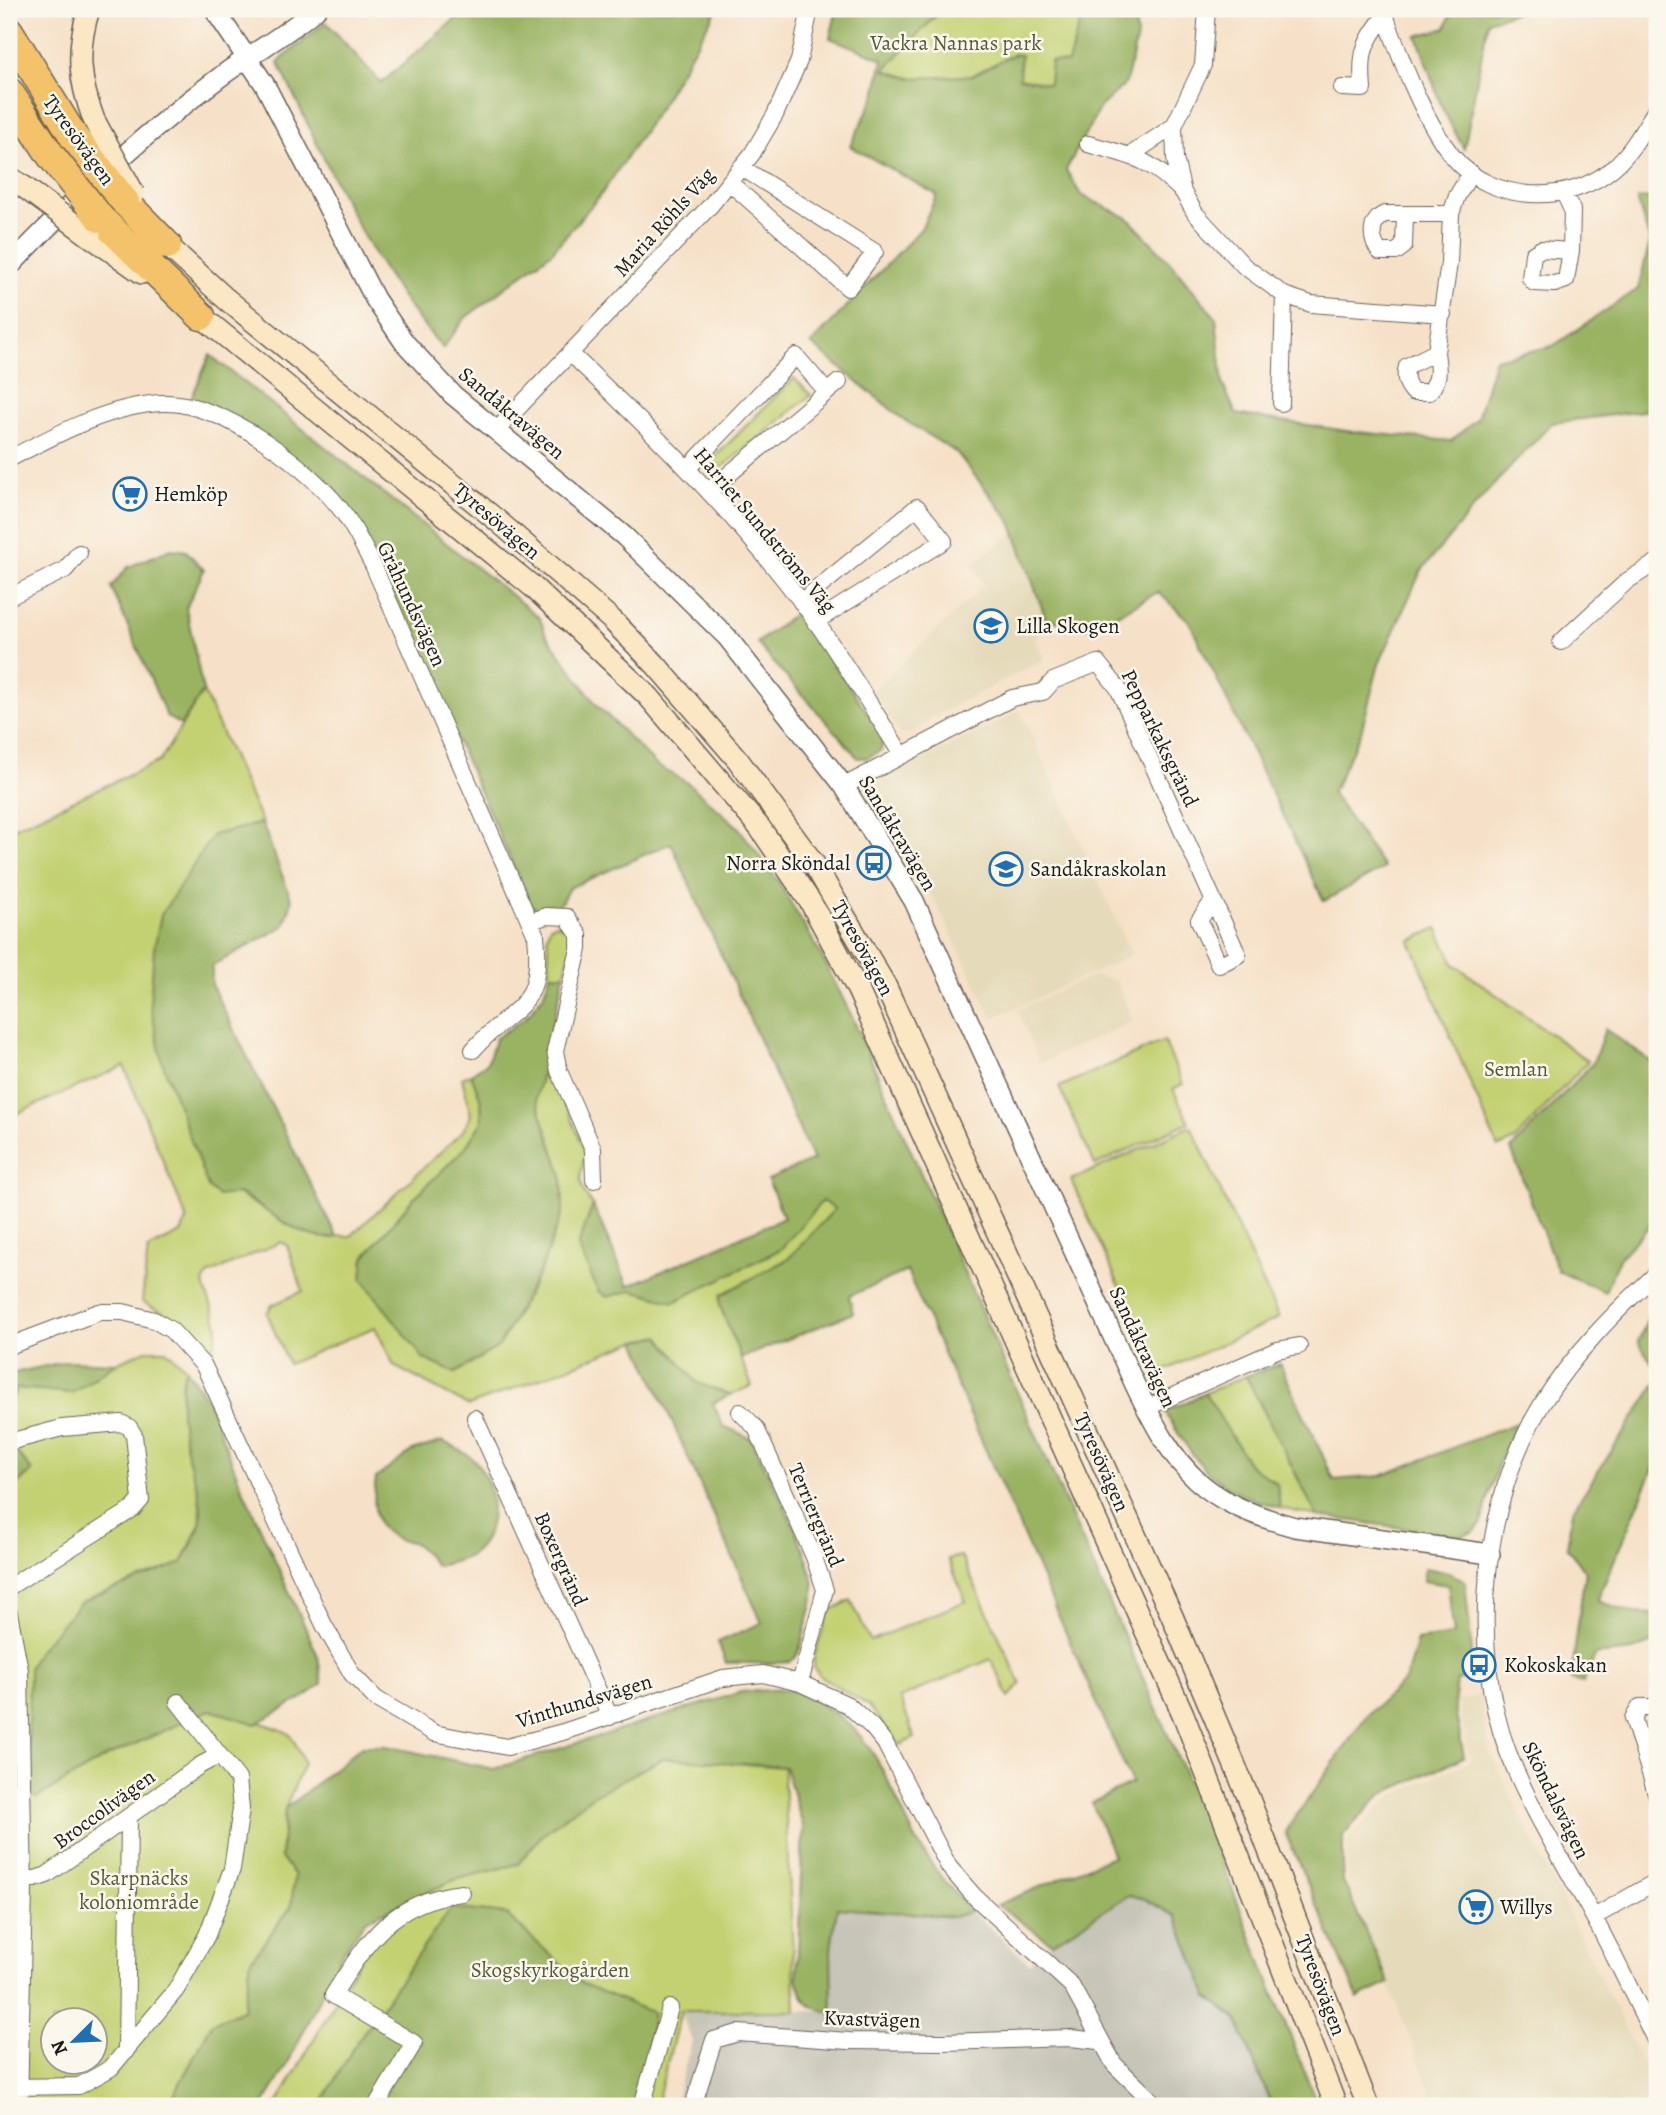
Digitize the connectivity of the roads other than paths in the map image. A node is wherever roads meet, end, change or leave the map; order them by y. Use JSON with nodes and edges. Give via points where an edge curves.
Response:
{"nodes":[{"id":1,"x":89,"y":9,"type":"edge"},
{"id":2,"x":214,"y":9,"type":"edge"},
{"id":3,"x":316,"y":9,"type":"edge"},
{"id":4,"x":810,"y":9,"type":"edge"},
{"id":5,"x":1207,"y":9,"type":"edge"},
{"id":6,"x":1384,"y":12,"type":"edge"},
{"id":7,"x":9,"y":31,"type":"edge"},
{"id":8,"x":248,"y":58,"type":"junction"},
{"id":9,"x":1342,"y":88,"type":"dead end"},
{"id":10,"x":9,"y":92,"type":"edge"},
{"id":11,"x":1657,"y":108,"type":"edge"},
{"id":12,"x":1174,"y":126,"type":"junction"},
{"id":13,"x":84,"y":129,"type":"junction"},
{"id":14,"x":1088,"y":144,"type":"dead end"},
{"id":15,"x":1132,"y":154,"type":"junction"},
{"id":16,"x":741,"y":167,"type":"junction"},
{"id":17,"x":1471,"y":173,"type":"junction"},
{"id":18,"x":17,"y":182,"type":"edge"},
{"id":19,"x":729,"y":182,"type":"junction"},
{"id":20,"x":1183,"y":192,"type":"junction"},
{"id":21,"x":1564,"y":193,"type":"junction"},
{"id":22,"x":1451,"y":214,"type":"junction"},
{"id":23,"x":1405,"y":215,"type":"dead end"},
{"id":24,"x":95,"y":227,"type":"junction"},
{"id":25,"x":167,"y":245,"type":"joint"},
{"id":26,"x":1571,"y":251,"type":"dead end"},
{"id":27,"x":9,"y":267,"type":"edge"},
{"id":28,"x":1284,"y":295,"type":"junction"},
{"id":29,"x":1443,"y":314,"type":"junction"},
{"id":30,"x":201,"y":316,"type":"joint"},
{"id":31,"x":1436,"y":352,"type":"dead end"},
{"id":32,"x":570,"y":353,"type":"junction"},
{"id":33,"x":1281,"y":402,"type":"dead end"},
{"id":34,"x":496,"y":431,"type":"junction"},
{"id":35,"x":9,"y":459,"type":"edge"},
{"id":36,"x":688,"y":468,"type":"junction"},
{"id":37,"x":709,"y":491,"type":"junction"},
{"id":38,"x":79,"y":552,"type":"dead end"},
{"id":39,"x":1657,"y":562,"type":"edge"},
{"id":40,"x":9,"y":597,"type":"edge"},
{"id":41,"x":801,"y":601,"type":"junction"},
{"id":42,"x":816,"y":622,"type":"junction"},
{"id":43,"x":1561,"y":642,"type":"dead end"},
{"id":44,"x":902,"y":755,"type":"junction"},
{"id":45,"x":844,"y":786,"type":"junction"},
{"id":46,"x":1213,"y":901,"type":"dead end"},
{"id":47,"x":532,"y":921,"type":"junction"},
{"id":48,"x":472,"y":1050,"type":"dead end"},
{"id":49,"x":594,"y":1180,"type":"dead end"},
{"id":50,"x":1657,"y":1273,"type":"edge"},
{"id":51,"x":9,"y":1346,"type":"edge"},
{"id":52,"x":1299,"y":1346,"type":"dead end"},
{"id":53,"x":1146,"y":1408,"type":"junction"},
{"id":54,"x":740,"y":1412,"type":"dead end"},
{"id":55,"x":475,"y":1418,"type":"dead end"},
{"id":56,"x":9,"y":1441,"type":"edge"},
{"id":57,"x":1490,"y":1553,"type":"junction"},
{"id":58,"x":9,"y":1587,"type":"edge"},
{"id":59,"x":9,"y":1613,"type":"edge"},
{"id":60,"x":14,"y":1670,"type":"edge"},
{"id":61,"x":800,"y":1683,"type":"junction"},
{"id":62,"x":178,"y":1702,"type":"dead end"},
{"id":63,"x":1657,"y":1707,"type":"edge"},
{"id":64,"x":610,"y":1717,"type":"junction"},
{"id":65,"x":219,"y":1755,"type":"junction"},
{"id":66,"x":15,"y":1774,"type":"edge"},
{"id":67,"x":1657,"y":1797,"type":"edge"},
{"id":68,"x":129,"y":1819,"type":"junction"},
{"id":69,"x":16,"y":1880,"type":"edge"},
{"id":70,"x":1657,"y":1881,"type":"edge"},
{"id":71,"x":462,"y":1893,"type":"dead end"},
{"id":72,"x":1594,"y":1917,"type":"junction"},
{"id":73,"x":14,"y":1983,"type":"edge"},
{"id":74,"x":670,"y":2008,"type":"dead end"},
{"id":75,"x":1099,"y":2041,"type":"junction"},
{"id":76,"x":1657,"y":2044,"type":"edge"},
{"id":77,"x":126,"y":2051,"type":"junction"},
{"id":78,"x":14,"y":2087,"type":"edge"},
{"id":79,"x":19,"y":2106,"type":"edge"},
{"id":80,"x":376,"y":2106,"type":"edge"},
{"id":81,"x":642,"y":2106,"type":"edge"},
{"id":82,"x":693,"y":2106,"type":"edge"},
{"id":83,"x":1157,"y":2106,"type":"edge"},
{"id":84,"x":1336,"y":2106,"type":"edge"},
{"id":85,"x":1368,"y":2106,"type":"edge"}],
"edges":[{"from":1,"to":13,"type":"main road","via":[[80,37]]},
{"from":2,"to":8,"type":"street","name":"Sandåkravägen"},
{"from":3,"to":8,"type":"street"},
{"from":4,"to":16,"type":"street","name":"Maria Röhls Väg","via":[[799,61],[775,115]]},
{"from":5,"to":12,"type":"street","via":[[1203,65]]},
{"from":6,"to":9,"type":"street","via":[[1365,41],[1363,89]]},
{"from":6,"to":17,"type":"street","via":[[1444,145]]},
{"from":7,"to":13,"type":"highway","name":"Tyresövägen"},
{"from":8,"to":27,"type":"street","via":[[163,122]]},
{"from":8,"to":34,"type":"street","name":"Sandåkravägen","via":[[390,323],[435,377]]},
{"from":10,"to":24,"type":"highway","name":"Tyresövägen","bridge":true},
{"from":11,"to":21,"type":"street","via":[[1613,169]]},
{"from":12,"to":15,"type":"street"},
{"from":12,"to":20,"type":"street"},
{"from":13,"to":25,"type":"highway","name":"Tyresövägen","bridge":true},
{"from":14,"to":15,"type":"street"},
{"from":15,"to":20,"type":"street"},
{"from":16,"to":19,"type":"street","name":"Maria Röhls Väg"},
{"from":16,"to":19,"type":"street","via":[[875,252],[848,288]]},
{"from":17,"to":21,"type":"street","via":[[1511,191]]},
{"from":17,"to":22,"type":"street"},
{"from":18,"to":24,"type":"main road","bridge":true},
{"from":19,"to":32,"type":"street","name":"Maria Röhls Väg"},
{"from":20,"to":28,"type":"street","via":[[1212,234],[1244,266]]},
{"from":21,"to":26,"type":"street","via":[[1572,210]]},
{"from":22,"to":23,"type":"street"},
{"from":22,"to":29,"type":"street"},
{"from":24,"to":30,"type":"highway","name":"Tyresövägen"},
{"from":25,"to":85,"type":"main road","name":"Tyresövägen","via":[[612,620],[738,760],[814,864],[885,985],[1172,1616],[1249,1799]]},
{"from":28,"to":29,"type":"street","via":[[1311,304]]},
{"from":28,"to":33,"type":"street"},
{"from":29,"to":31,"type":"street"},
{"from":30,"to":84,"type":"main road","name":"Tyresövägen","via":[[533,587],[611,658],[724,783],[811,903],[858,990],[1156,1654]]},
{"from":32,"to":34,"type":"street","name":"Maria Röhls Väg"},
{"from":32,"to":36,"type":"street","name":"Harriet Sundströms Väg"},
{"from":34,"to":45,"type":"street","name":"Sandåkravägen","via":[[624,536],[727,637]]},
{"from":35,"to":47,"type":"street","name":"Gråhundsvägen","via":[[127,409],[162,402],[190,403],[246,429],[323,491],[346,517],[373,565]]},
{"from":36,"to":37,"type":"street","name":"Harriet Sundströms Väg"},
{"from":36,"to":37,"type":"street","via":[[796,356],[833,387]]},
{"from":37,"to":41,"type":"street","name":"Harriet Sundströms Väg"},
{"from":38,"to":40,"type":"street","via":[[65,570]]},
{"from":39,"to":43,"type":"street","via":[[1627,581]]},
{"from":41,"to":42,"type":"street","name":"Harriet Sundströms Väg"},
{"from":41,"to":42,"type":"street","via":[[917,507],[944,541]]},
{"from":42,"to":44,"type":"street","name":"Harriet Sundströms Väg"},
{"from":44,"to":45,"type":"street","name":"Pepparkaksgränd"},
{"from":44,"to":46,"type":"street","name":"Pepparkaksgränd","via":[[1012,698],[1042,692],[1053,681],[1098,663],[1118,688]]},
{"from":45,"to":53,"type":"street","name":"Sandåkravägen","via":[[914,901]]},
{"from":47,"to":48,"type":"street","name":"Gråhundsvägen","via":[[538,959],[536,983],[528,1001]]},
{"from":47,"to":49,"type":"street","via":[[567,917],[579,935],[555,1051],[559,1072],[593,1150]]},
{"from":50,"to":57,"type":"street","name":"Sköndalsvägen","via":[[1588,1340],[1541,1405],[1506,1486]]},
{"from":51,"to":64,"type":"street","name":"Vinthundsvägen","via":[[99,1312],[154,1320],[187,1344],[204,1366],[324,1625],[352,1674],[376,1699],[434,1733],[507,1747]]},
{"from":52,"to":53,"type":"street","via":[[1277,1350]]},
{"from":53,"to":57,"type":"street","name":"Sandåkravägen","via":[[1178,1464],[1235,1508],[1295,1527]]},
{"from":54,"to":61,"type":"street","name":"Terriergränd","via":[[756,1428],[825,1590]]},
{"from":55,"to":64,"type":"street","name":"Boxergränd"},
{"from":56,"to":58,"type":"street","via":[[62,1428],[121,1423],[134,1435],[141,1500]]},
{"from":57,"to":72,"type":"street","name":"Sköndalsvägen","via":[[1487,1643],[1507,1751]]},
{"from":59,"to":60,"type":"street"},
{"from":60,"to":66,"type":"street"},
{"from":61,"to":64,"type":"street","name":"Vinthundsvägen","via":[[763,1674],[723,1678]]},
{"from":61,"to":75,"type":"street","name":"Vinthundsvägen","via":[[848,1705],[872,1727],[885,1743],[949,1867],[1071,1985]]},
{"from":62,"to":65,"type":"street"},
{"from":63,"to":67,"type":"street","via":[[1640,1707],[1633,1718]]},
{"from":65,"to":68,"type":"street","name":"Broccolivägen"},
{"from":65,"to":77,"type":"street","via":[[238,1779],[241,1810],[232,1869],[207,1935],[182,1979]]},
{"from":66,"to":69,"type":"street"},
{"from":68,"to":69,"type":"street","name":"Broccolivägen","via":[[47,1875]]},
{"from":68,"to":77,"type":"street"},
{"from":69,"to":73,"type":"street"},
{"from":70,"to":72,"type":"street"},
{"from":71,"to":80,"type":"street","via":[[411,1905],[381,1927],[334,1995],[414,2043]]},
{"from":72,"to":76,"type":"street","name":"Sköndalsvägen"},
{"from":73,"to":78,"type":"street"},
{"from":74,"to":81,"type":"street"},
{"from":75,"to":82,"type":"street","name":"Kvastvägen","via":[[849,2041],[738,2033],[714,2040]]},
{"from":75,"to":83,"type":"street","name":"Vinthundsvägen","via":[[1114,2064]]},
{"from":77,"to":78,"type":"street","via":[[111,2068],[79,2086]]},
{"from":78,"to":79,"type":"street"}]}
